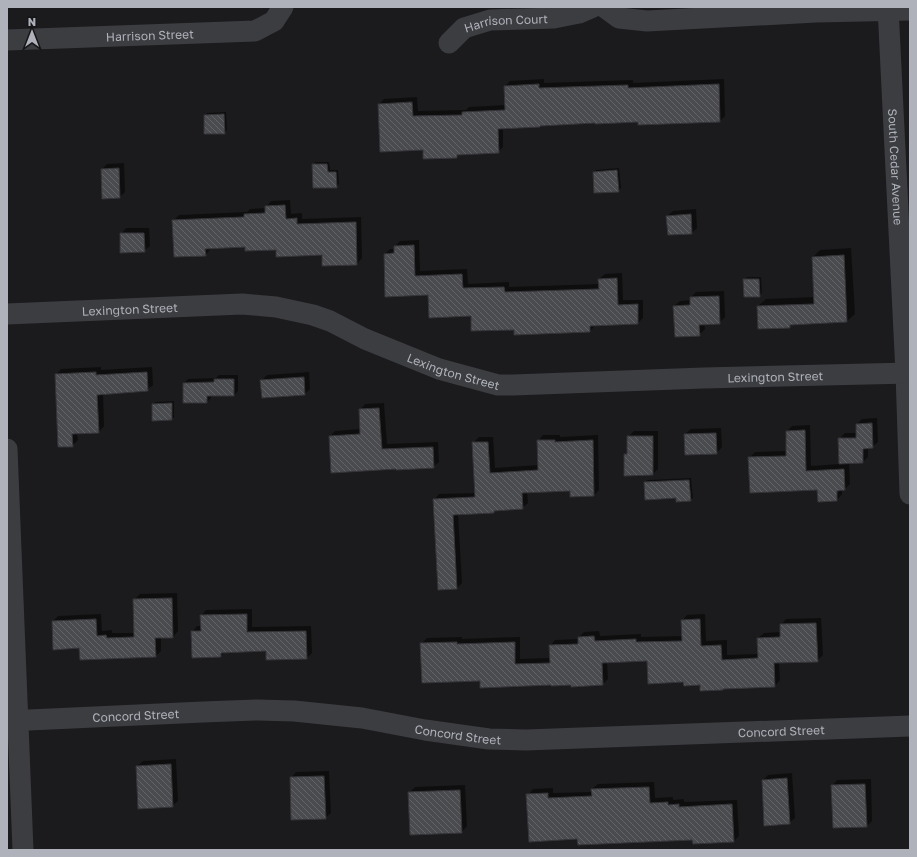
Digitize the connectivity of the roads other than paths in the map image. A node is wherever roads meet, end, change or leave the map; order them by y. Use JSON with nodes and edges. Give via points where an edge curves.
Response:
{"nodes":[{"id":1,"x":283,"y":7,"type":"edge"},
{"id":2,"x":592,"y":7,"type":"edge"},
{"id":3,"x":604,"y":7,"type":"edge"},
{"id":4,"x":888,"y":9,"type":"edge"},
{"id":5,"x":910,"y":10,"type":"edge"},
{"id":6,"x":7,"y":40,"type":"edge"},
{"id":7,"x":449,"y":43,"type":"dead end"},
{"id":8,"x":7,"y":314,"type":"edge"},
{"id":9,"x":908,"y":373,"type":"edge"},
{"id":10,"x":7,"y":449,"type":"edge"},
{"id":11,"x":910,"y":494,"type":"edge"},
{"id":12,"x":12,"y":721,"type":"edge"},
{"id":13,"x":910,"y":726,"type":"edge"},
{"id":14,"x":23,"y":850,"type":"edge"}],
"edges":[{"from":1,"to":6,"type":"street","name":"Harrison Street","via":[[274,21],[255,31]]},
{"from":2,"to":7,"type":"street","name":"Harrison Court","via":[[579,13],[554,18],[490,20],[464,28]]},
{"from":3,"to":4,"type":"street","via":[[619,18],[647,21]]},
{"from":4,"to":5,"type":"street"},
{"from":4,"to":9,"type":"street","name":"South Cedar Avenue"},
{"from":8,"to":9,"type":"street","name":"Lexington Street","via":[[242,304],[276,307],[330,321],[365,339],[439,369],[498,385]]},
{"from":9,"to":11,"type":"street","name":"South Cedar Avenue"},
{"from":10,"to":12,"type":"street"},
{"from":12,"to":13,"type":"street","name":"Concord Street","via":[[258,710],[294,711],[362,718],[489,739],[526,740]]},
{"from":12,"to":14,"type":"street"}]}
